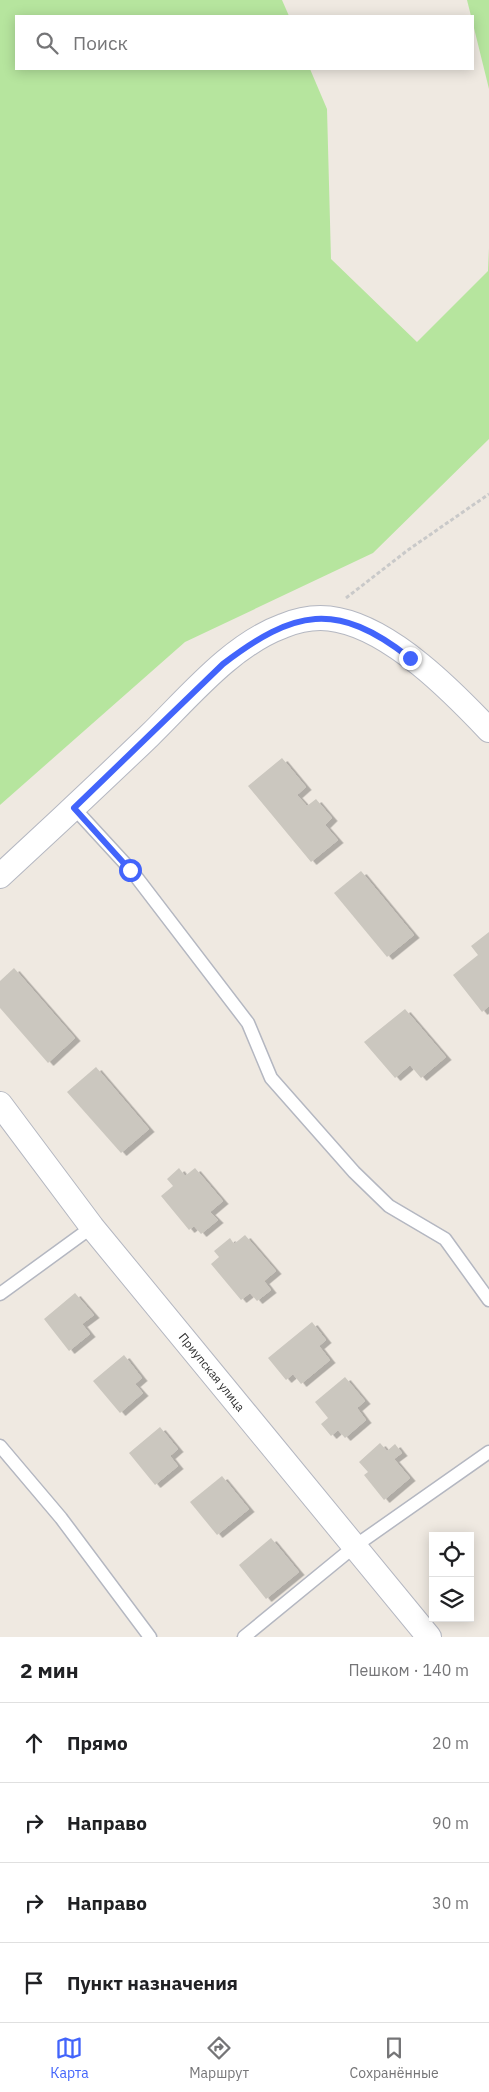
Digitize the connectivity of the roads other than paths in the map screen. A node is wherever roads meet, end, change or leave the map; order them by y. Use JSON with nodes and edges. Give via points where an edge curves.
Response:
{"nodes":[{"id":1,"x":489,"y":730,"type":"edge"},
{"id":2,"x":74,"y":808,"type":"junction"},
{"id":3,"x":0,"y":876,"type":"edge"},
{"id":4,"x":0,"y":1104,"type":"edge"},
{"id":5,"x":92,"y":1226,"type":"junction"},
{"id":6,"x":0,"y":1294,"type":"edge"},
{"id":7,"x":489,"y":1300,"type":"edge"},
{"id":8,"x":0,"y":1446,"type":"edge"},
{"id":9,"x":489,"y":1452,"type":"edge"},
{"id":10,"x":355,"y":1546,"type":"junction"},
{"id":11,"x":150,"y":1637,"type":"edge"},
{"id":12,"x":244,"y":1637,"type":"edge"},
{"id":13,"x":429,"y":1637,"type":"edge"}],
"edges":[{"from":1,"to":2,"type":"street","via":[[454,694],[384,639],[339,620],[302,620],[282,626],[252,642],[223,664]]},
{"from":2,"to":3,"type":"street"},
{"from":2,"to":7,"type":"lane","via":[[130,870],[248,1023],[271,1078],[354,1172],[389,1206],[445,1239]]},
{"from":4,"to":5,"type":"street","name":"Приупская улица"},
{"from":5,"to":6,"type":"lane"},
{"from":5,"to":10,"type":"street","name":"Приупская улица"},
{"from":8,"to":11,"type":"lane","via":[[61,1518]]},
{"from":9,"to":10,"type":"lane"},
{"from":10,"to":12,"type":"lane"},
{"from":10,"to":13,"type":"street","name":"Приупская улица"}]}
